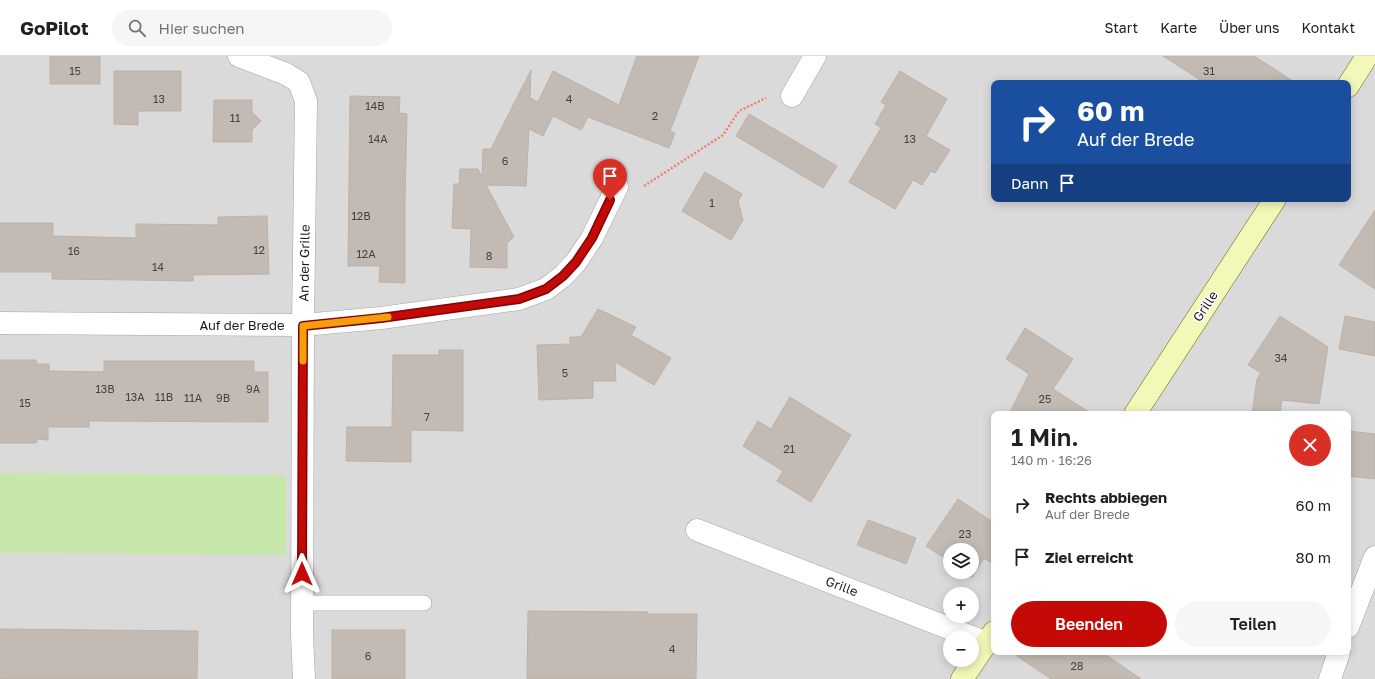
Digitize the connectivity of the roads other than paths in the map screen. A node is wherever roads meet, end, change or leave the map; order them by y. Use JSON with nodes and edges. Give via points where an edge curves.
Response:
{"nodes":[{"id":1,"x":239,"y":56,"type":"edge"},
{"id":2,"x":815,"y":56,"type":"edge"},
{"id":3,"x":1367,"y":56,"type":"edge"},
{"id":4,"x":1351,"y":81,"type":"edge"},
{"id":5,"x":792,"y":96,"type":"road end"},
{"id":6,"x":617,"y":187,"type":"road end"},
{"id":7,"x":1273,"y":202,"type":"edge"},
{"id":8,"x":0,"y":323,"type":"edge"},
{"id":9,"x":303,"y":326,"type":"junction"},
{"id":10,"x":1138,"y":411,"type":"edge"},
{"id":11,"x":697,"y":530,"type":"dead end"},
{"id":12,"x":1375,"y":557,"type":"edge"},
{"id":13,"x":302,"y":603,"type":"junction"},
{"id":14,"x":424,"y":603,"type":"dead end"},
{"id":15,"x":1351,"y":619,"type":"edge"},
{"id":16,"x":990,"y":637,"type":"edge"},
{"id":17,"x":1338,"y":655,"type":"edge"},
{"id":18,"x":304,"y":679,"type":"edge"},
{"id":19,"x":962,"y":679,"type":"edge"},
{"id":20,"x":1330,"y":679,"type":"edge"}],
"edges":[{"from":1,"to":9,"type":"street","name":"An der Grille","via":[[286,74],[299,82],[306,101]]},
{"from":2,"to":5,"type":"street"},
{"from":3,"to":4,"type":"main road"},
{"from":6,"to":9,"type":"street","name":"Auf der Brede","via":[[592,238],[576,262],[546,289],[519,299]]},
{"from":7,"to":10,"type":"main road","name":"Grille"},
{"from":8,"to":9,"type":"street","name":"Auf der Brede"},
{"from":9,"to":13,"type":"street","name":"An der Grille"},
{"from":11,"to":16,"type":"street","name":"Grille"},
{"from":12,"to":15,"type":"street"},
{"from":13,"to":14,"type":"lane"},
{"from":13,"to":18,"type":"street","name":"An der Grille"},
{"from":16,"to":19,"type":"main road","name":"Grille"},
{"from":17,"to":20,"type":"street"}]}
